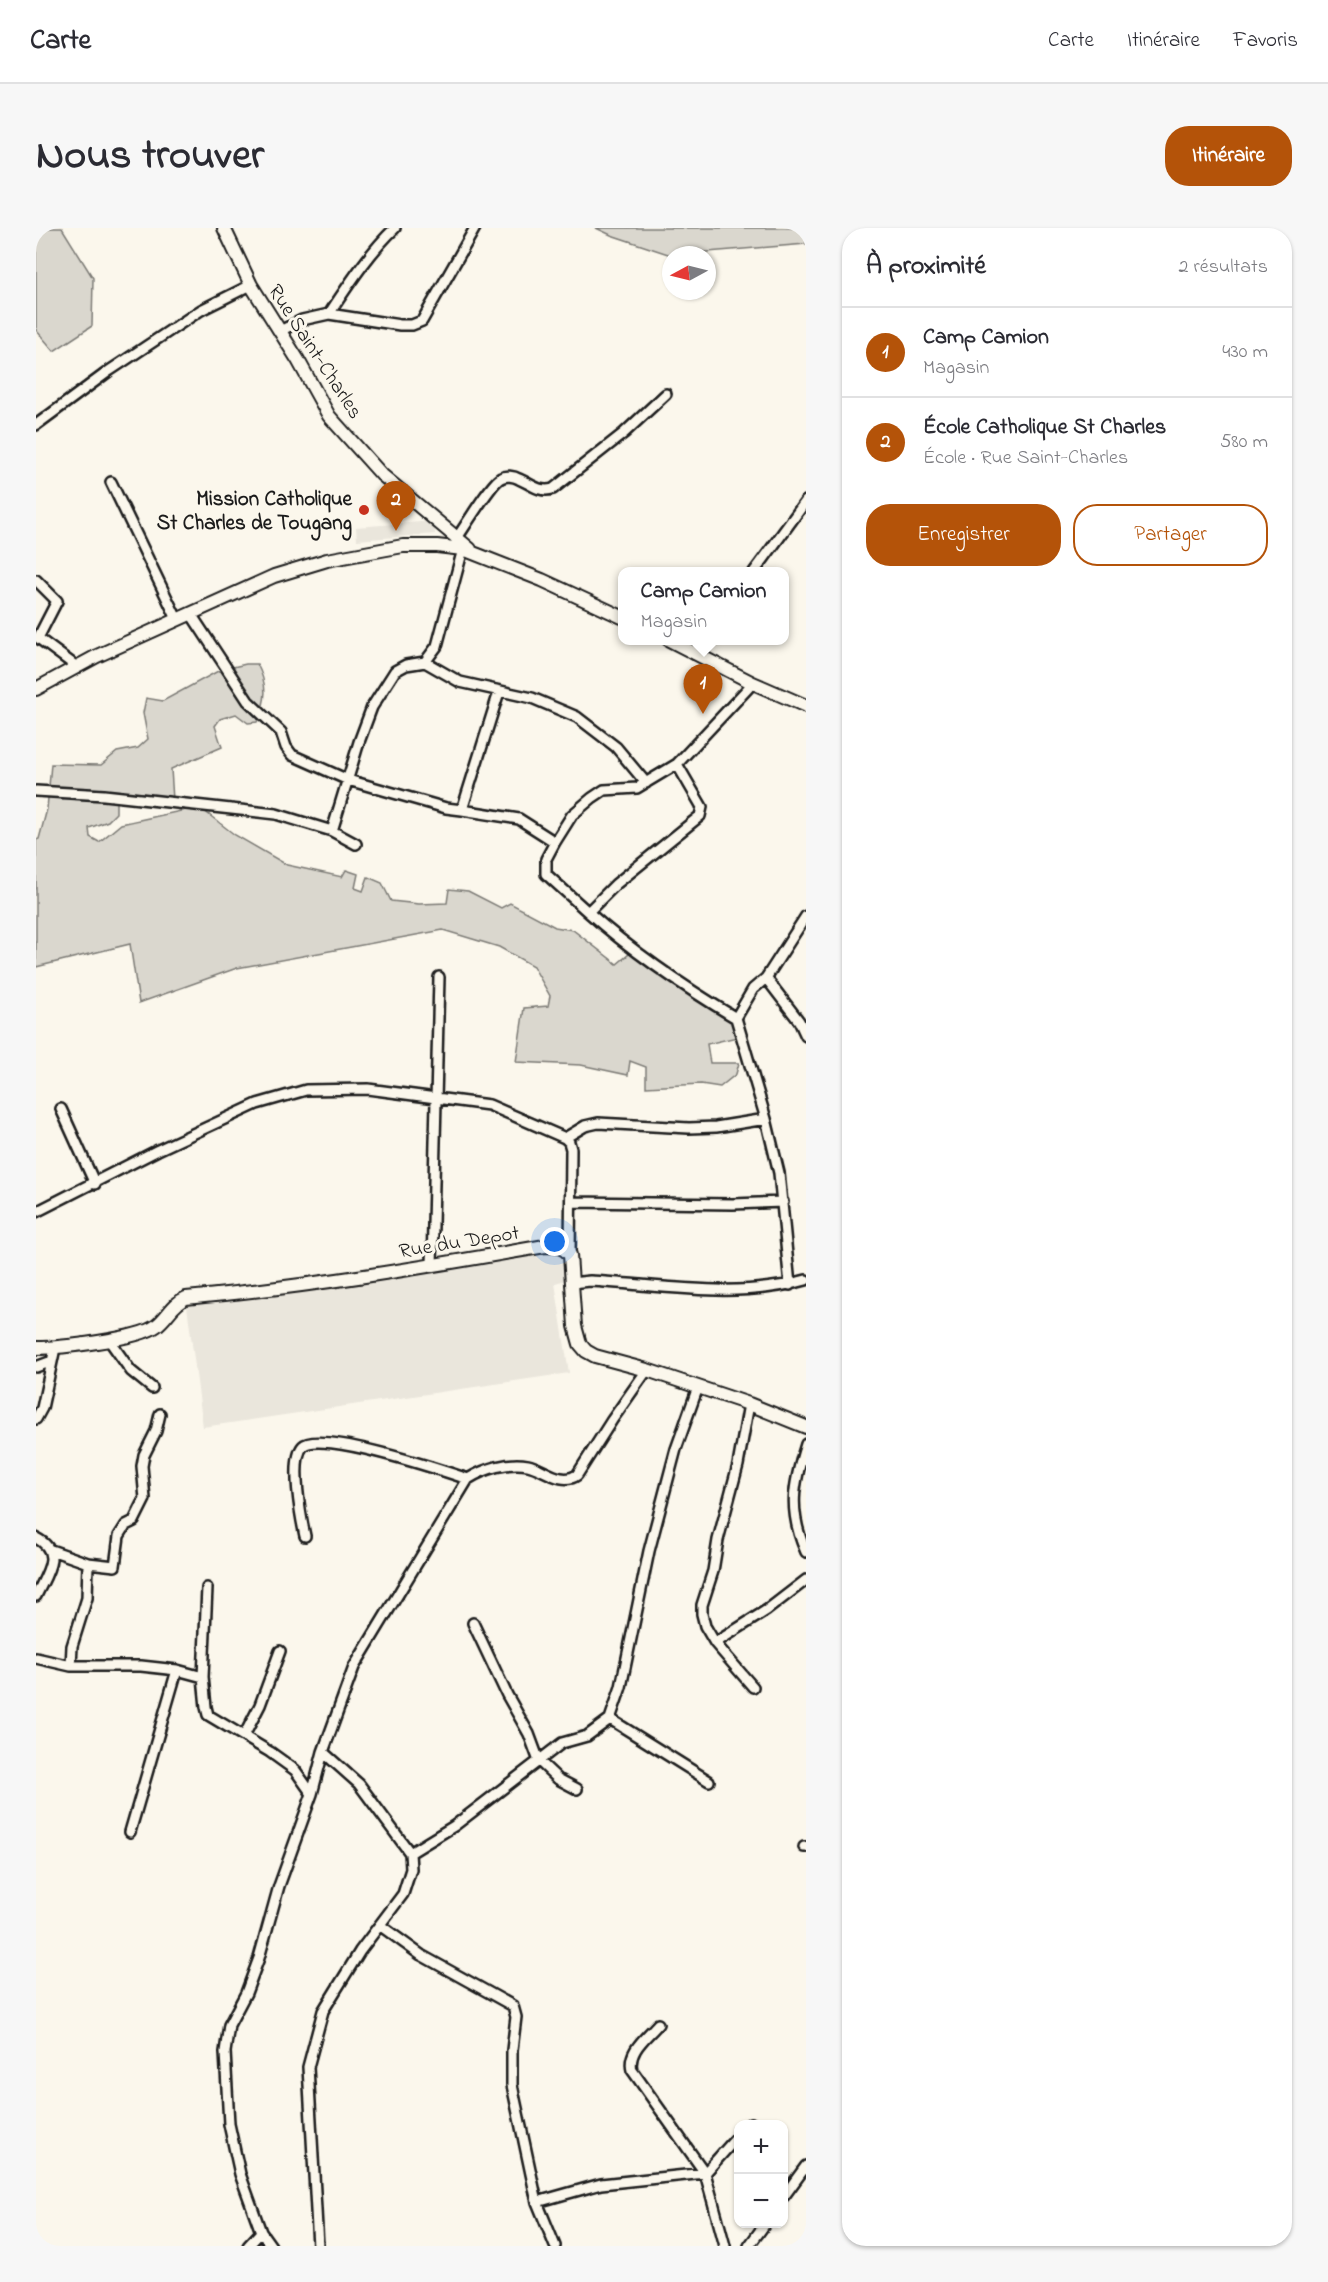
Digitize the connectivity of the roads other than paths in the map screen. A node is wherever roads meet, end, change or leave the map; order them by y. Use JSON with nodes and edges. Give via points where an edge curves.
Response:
{"nodes":[{"id":1,"x":224,"y":228,"type":"edge"},
{"id":2,"x":395,"y":228,"type":"edge"},
{"id":3,"x":475,"y":228,"type":"edge"},
{"id":4,"x":251,"y":285,"type":"junction"},
{"id":5,"x":329,"y":314,"type":"junction"},
{"id":6,"x":280,"y":331,"type":"junction"},
{"id":7,"x":666,"y":394,"type":"dead end"},
{"id":8,"x":36,"y":425,"type":"edge"},
{"id":9,"x":111,"y":482,"type":"dead end"},
{"id":10,"x":806,"y":501,"type":"edge"},
{"id":11,"x":465,"y":547,"type":"junction"},
{"id":12,"x":757,"y":567,"type":"edge"},
{"id":13,"x":36,"y":580,"type":"edge"},
{"id":14,"x":191,"y":614,"type":"junction"},
{"id":15,"x":618,"y":614,"type":"edge"},
{"id":16,"x":177,"y":619,"type":"junction"},
{"id":17,"x":678,"y":645,"type":"edge"},
{"id":18,"x":700,"y":645,"type":"edge"},
{"id":19,"x":694,"y":654,"type":"junction"},
{"id":20,"x":425,"y":662,"type":"junction"},
{"id":21,"x":77,"y":667,"type":"junction"},
{"id":22,"x":753,"y":683,"type":"junction"},
{"id":23,"x":36,"y":689,"type":"edge"},
{"id":24,"x":499,"y":692,"type":"junction"},
{"id":25,"x":806,"y":706,"type":"edge"},
{"id":26,"x":676,"y":764,"type":"junction"},
{"id":27,"x":348,"y":780,"type":"junction"},
{"id":28,"x":646,"y":783,"type":"junction"},
{"id":29,"x":36,"y":791,"type":"edge"},
{"id":30,"x":462,"y":810,"type":"junction"},
{"id":31,"x":332,"y":831,"type":"junction"},
{"id":32,"x":555,"y":842,"type":"junction"},
{"id":33,"x":356,"y":844,"type":"dead end"},
{"id":34,"x":588,"y":912,"type":"junction"},
{"id":35,"x":806,"y":916,"type":"edge"},
{"id":36,"x":439,"y":977,"type":"dead end"},
{"id":37,"x":766,"y":978,"type":"junction"},
{"id":38,"x":736,"y":1018,"type":"junction"},
{"id":39,"x":806,"y":1036,"type":"edge"},
{"id":40,"x":436,"y":1097,"type":"junction"},
{"id":41,"x":61,"y":1109,"type":"dead end"},
{"id":42,"x":766,"y":1119,"type":"junction"},
{"id":43,"x":565,"y":1138,"type":"junction"},
{"id":44,"x":95,"y":1184,"type":"junction"},
{"id":45,"x":571,"y":1202,"type":"junction"},
{"id":46,"x":783,"y":1202,"type":"junction"},
{"id":47,"x":36,"y":1212,"type":"edge"},
{"id":48,"x":570,"y":1255,"type":"junction"},
{"id":49,"x":432,"y":1266,"type":"junction"},
{"id":50,"x":806,"y":1280,"type":"edge"},
{"id":51,"x":571,"y":1283,"type":"junction"},
{"id":52,"x":790,"y":1285,"type":"junction"},
{"id":53,"x":109,"y":1340,"type":"junction"},
{"id":54,"x":36,"y":1348,"type":"edge"},
{"id":55,"x":55,"y":1348,"type":"junction"},
{"id":56,"x":52,"y":1361,"type":"junction"},
{"id":57,"x":36,"y":1367,"type":"edge"},
{"id":58,"x":647,"y":1370,"type":"junction"},
{"id":59,"x":698,"y":1387,"type":"junction"},
{"id":60,"x":152,"y":1388,"type":"dead end"},
{"id":61,"x":750,"y":1404,"type":"junction"},
{"id":62,"x":160,"y":1414,"type":"dead end"},
{"id":63,"x":36,"y":1419,"type":"edge"},
{"id":64,"x":806,"y":1427,"type":"edge"},
{"id":65,"x":806,"y":1444,"type":"edge"},
{"id":66,"x":468,"y":1479,"type":"junction"},
{"id":67,"x":305,"y":1536,"type":"dead end"},
{"id":68,"x":36,"y":1538,"type":"edge"},
{"id":69,"x":51,"y":1550,"type":"junction"},
{"id":70,"x":806,"y":1552,"type":"edge"},
{"id":71,"x":88,"y":1563,"type":"junction"},
{"id":72,"x":806,"y":1580,"type":"edge"},
{"id":73,"x":207,"y":1588,"type":"dead end"},
{"id":74,"x":36,"y":1596,"type":"edge"},
{"id":75,"x":473,"y":1623,"type":"dead end"},
{"id":76,"x":716,"y":1643,"type":"junction"},
{"id":77,"x":280,"y":1651,"type":"dead end"},
{"id":78,"x":36,"y":1658,"type":"edge"},
{"id":79,"x":71,"y":1666,"type":"junction"},
{"id":80,"x":177,"y":1670,"type":"junction"},
{"id":81,"x":203,"y":1677,"type":"junction"},
{"id":82,"x":753,"y":1687,"type":"dead end"},
{"id":83,"x":610,"y":1719,"type":"junction"},
{"id":84,"x":244,"y":1736,"type":"junction"},
{"id":85,"x":323,"y":1752,"type":"junction"},
{"id":86,"x":539,"y":1761,"type":"junction"},
{"id":87,"x":710,"y":1781,"type":"dead end"},
{"id":88,"x":577,"y":1789,"type":"dead end"},
{"id":89,"x":312,"y":1794,"type":"junction"},
{"id":90,"x":130,"y":1832,"type":"dead end"},
{"id":91,"x":410,"y":1853,"type":"junction"},
{"id":92,"x":381,"y":1926,"type":"junction"},
{"id":93,"x":658,"y":2024,"type":"dead end"},
{"id":94,"x":734,"y":2140,"type":"edge"},
{"id":95,"x":806,"y":2166,"type":"edge"},
{"id":96,"x":705,"y":2173,"type":"junction"},
{"id":97,"x":788,"y":2189,"type":"edge"},
{"id":98,"x":537,"y":2202,"type":"junction"},
{"id":99,"x":762,"y":2228,"type":"edge"},
{"id":100,"x":261,"y":2232,"type":"junction"},
{"id":101,"x":248,"y":2246,"type":"edge"},
{"id":102,"x":272,"y":2246,"type":"edge"},
{"id":103,"x":318,"y":2246,"type":"edge"},
{"id":104,"x":555,"y":2246,"type":"edge"},
{"id":105,"x":725,"y":2246,"type":"edge"},
{"id":106,"x":749,"y":2246,"type":"edge"}],
"edges":[{"from":1,"to":4,"type":"street","name":"Rue Saint-Charles"},
{"from":2,"to":5,"type":"street"},
{"from":3,"to":5,"type":"street","via":[[422,321],[400,325]]},
{"from":4,"to":6,"type":"street","name":"Rue Saint-Charles"},
{"from":4,"to":8,"type":"street","via":[[201,310]]},
{"from":5,"to":6,"type":"street","via":[[302,320]]},
{"from":6,"to":11,"type":"street","name":"Rue Saint-Charles","via":[[329,416],[382,475]]},
{"from":7,"to":11,"type":"street","via":[[554,489],[535,488],[508,476],[497,481]]},
{"from":9,"to":16,"type":"street"},
{"from":10,"to":12,"type":"street"},
{"from":11,"to":14,"type":"street","via":[[403,546],[327,560],[274,576]]},
{"from":11,"to":15,"type":"street"},
{"from":11,"to":20,"type":"street","via":[[437,646]]},
{"from":13,"to":21,"type":"street","via":[[57,601],[38,638]]},
{"from":14,"to":16,"type":"street"},
{"from":14,"to":27,"type":"street","via":[[249,700],[281,732],[292,754]]},
{"from":16,"to":21,"type":"street"},
{"from":17,"to":19,"type":"street"},
{"from":18,"to":19,"type":"street"},
{"from":19,"to":22,"type":"street"},
{"from":20,"to":24,"type":"street","via":[[460,682]]},
{"from":20,"to":27,"type":"street","via":[[395,671],[372,707]]},
{"from":21,"to":23,"type":"street"},
{"from":22,"to":25,"type":"street"},
{"from":22,"to":26,"type":"street"},
{"from":24,"to":28,"type":"street","via":[[532,698],[577,717],[616,747]]},
{"from":24,"to":30,"type":"street"},
{"from":26,"to":28,"type":"street"},
{"from":26,"to":34,"type":"street","via":[[702,807],[700,816],[616,884]]},
{"from":27,"to":30,"type":"street"},
{"from":27,"to":31,"type":"street"},
{"from":28,"to":32,"type":"street","via":[[637,788],[604,790],[572,815]]},
{"from":29,"to":31,"type":"street","via":[[276,814]]},
{"from":30,"to":32,"type":"street","via":[[519,819]]},
{"from":31,"to":33,"type":"street"},
{"from":32,"to":34,"type":"street","via":[[546,859],[546,874]]},
{"from":34,"to":38,"type":"street","via":[[666,974]]},
{"from":35,"to":37,"type":"street"},
{"from":36,"to":40,"type":"street"},
{"from":37,"to":38,"type":"street","via":[[753,989]]},
{"from":37,"to":39,"type":"street"},
{"from":38,"to":42,"type":"street"},
{"from":40,"to":43,"type":"street","via":[[489,1106]]},
{"from":40,"to":44,"type":"street","via":[[368,1089],[306,1090],[257,1104]]},
{"from":40,"to":49,"type":"street"},
{"from":41,"to":44,"type":"street"},
{"from":42,"to":43,"type":"street","via":[[689,1128],[598,1123]]},
{"from":42,"to":46,"type":"street"},
{"from":43,"to":45,"type":"street","via":[[571,1149]]},
{"from":44,"to":47,"type":"street"},
{"from":45,"to":46,"type":"street"},
{"from":45,"to":48,"type":"street"},
{"from":46,"to":52,"type":"street"},
{"from":48,"to":49,"type":"street","name":"Rue du Depot","via":[[558,1246],[545,1246]]},
{"from":48,"to":51,"type":"street"},
{"from":49,"to":53,"type":"street","name":"Rue du Depot","via":[[186,1298],[151,1329]]},
{"from":50,"to":52,"type":"street"},
{"from":51,"to":52,"type":"street","via":[[732,1291]]},
{"from":51,"to":58,"type":"street","via":[[577,1335],[586,1351]]},
{"from":53,"to":55,"type":"street","name":"Rue du Depot"},
{"from":53,"to":60,"type":"street","via":[[131,1371]]},
{"from":54,"to":55,"type":"street","name":"Rue du Depot"},
{"from":55,"to":56,"type":"street"},
{"from":56,"to":57,"type":"street"},
{"from":56,"to":63,"type":"street"},
{"from":58,"to":59,"type":"street"},
{"from":58,"to":66,"type":"street","via":[[573,1478],[513,1464]]},
{"from":59,"to":61,"type":"street"},
{"from":59,"to":83,"type":"street","via":[[676,1449],[649,1551],[621,1687]]},
{"from":61,"to":64,"type":"street"},
{"from":61,"to":76,"type":"street","via":[[702,1605],[705,1626]]},
{"from":62,"to":71,"type":"street","via":[[142,1466],[145,1499],[134,1521],[119,1536],[117,1563],[112,1567]]},
{"from":65,"to":70,"type":"street","via":[[793,1515]]},
{"from":66,"to":67,"type":"street","via":[[360,1447],[306,1443],[298,1462],[297,1486]]},
{"from":66,"to":85,"type":"street","via":[[354,1667]]},
{"from":68,"to":69,"type":"street"},
{"from":69,"to":71,"type":"street"},
{"from":69,"to":74,"type":"street","via":[[51,1562]]},
{"from":71,"to":79,"type":"street","via":[[87,1598],[72,1646]]},
{"from":72,"to":76,"type":"street"},
{"from":73,"to":81,"type":"street"},
{"from":75,"to":86,"type":"street"},
{"from":76,"to":82,"type":"street"},
{"from":77,"to":84,"type":"street"},
{"from":78,"to":79,"type":"street"},
{"from":79,"to":80,"type":"street"},
{"from":80,"to":81,"type":"street"},
{"from":80,"to":90,"type":"street"},
{"from":81,"to":84,"type":"street","via":[[208,1715]]},
{"from":83,"to":86,"type":"street","via":[[587,1736],[562,1743]]},
{"from":83,"to":87,"type":"street"},
{"from":84,"to":89,"type":"street","via":[[295,1770]]},
{"from":85,"to":89,"type":"street"},
{"from":85,"to":91,"type":"street","via":[[359,1784]]},
{"from":86,"to":88,"type":"street","via":[[558,1779]]},
{"from":86,"to":91,"type":"street","via":[[454,1826]]},
{"from":89,"to":100,"type":"street","via":[[259,1958],[229,2025],[225,2052],[229,2124],[240,2174]]},
{"from":91,"to":92,"type":"street","via":[[411,1869],[405,1889]]},
{"from":92,"to":98,"type":"street","via":[[421,1955],[513,2006],[516,2018],[512,2085]]},
{"from":92,"to":103,"type":"street","via":[[360,1951],[323,2011],[308,2067]]},
{"from":93,"to":96,"type":"street","via":[[632,2054],[632,2070]]},
{"from":94,"to":96,"type":"street"},
{"from":95,"to":97,"type":"street"},
{"from":96,"to":98,"type":"street","via":[[601,2184]]},
{"from":96,"to":105,"type":"street"},
{"from":98,"to":104,"type":"street"},
{"from":99,"to":106,"type":"street"},
{"from":100,"to":101,"type":"street"},
{"from":100,"to":102,"type":"street"}]}
